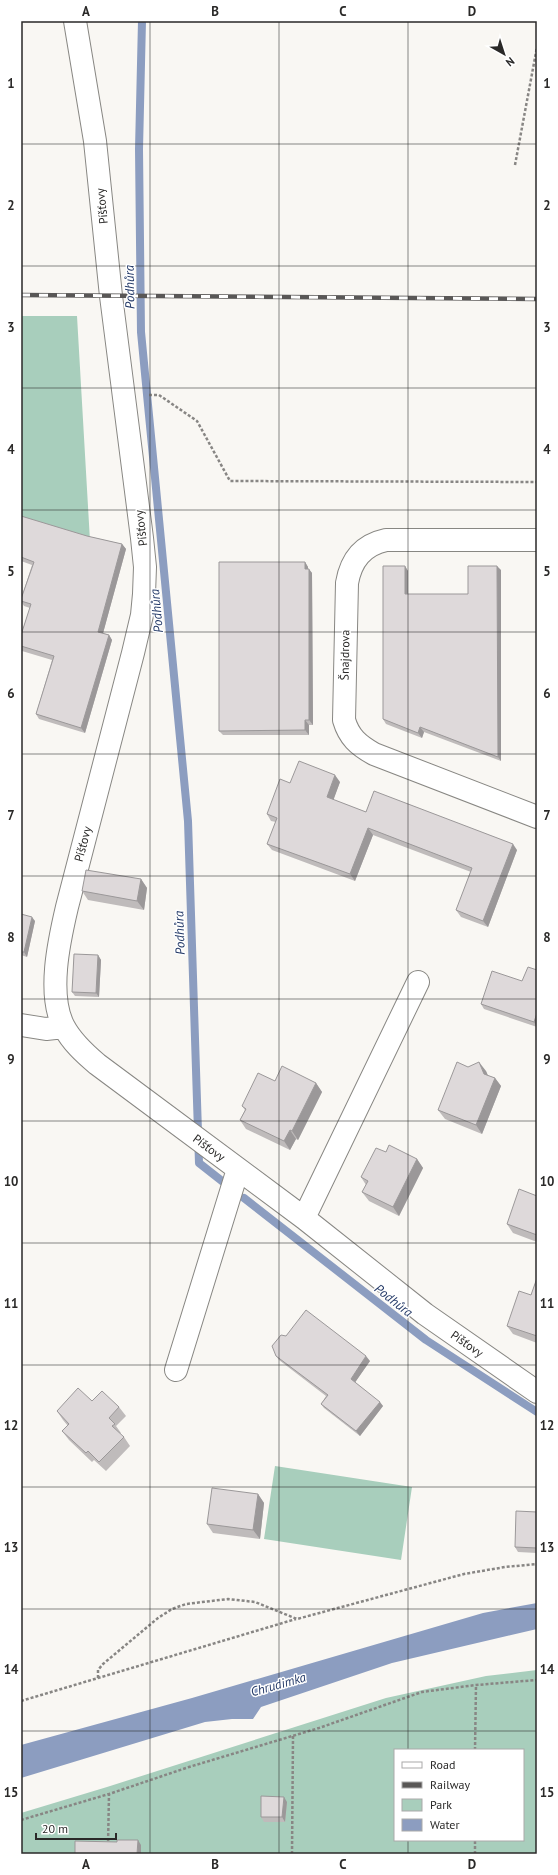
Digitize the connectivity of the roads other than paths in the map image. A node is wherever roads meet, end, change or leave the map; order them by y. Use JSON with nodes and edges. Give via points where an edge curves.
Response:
{"nodes":[{"id":1,"x":75,"y":21,"type":"edge"},
{"id":2,"x":537,"y":540,"type":"edge"},
{"id":3,"x":537,"y":817,"type":"edge"},
{"id":4,"x":418,"y":982,"type":"dead end"},
{"id":5,"x":21,"y":1025,"type":"edge"},
{"id":6,"x":64,"y":1027,"type":"junction"},
{"id":7,"x":238,"y":1169,"type":"junction"},
{"id":8,"x":304,"y":1218,"type":"junction"},
{"id":9,"x":176,"y":1370,"type":"dead end"},
{"id":10,"x":537,"y":1392,"type":"edge"}],
"edges":[{"from":1,"to":6,"type":"street","name":"Píšťovy","via":[[95,141],[111,296],[145,567],[142,615],[59,942],[57,998],[58,1012]]},
{"from":2,"to":3,"type":"street","name":"Šnajdrova","via":[[386,540],[374,542],[365,548],[353,562],[346,583],[344,720],[354,740],[374,754]]},
{"from":4,"to":8,"type":"street"},
{"from":5,"to":6,"type":"street","via":[[46,1029]]},
{"from":6,"to":7,"type":"street","name":"Píšťovy","via":[[72,1039],[97,1064]]},
{"from":7,"to":8,"type":"street","name":"Píšťovy"},
{"from":7,"to":9,"type":"street"},
{"from":8,"to":10,"type":"street","name":"Píšťovy","via":[[425,1314]]}]}
